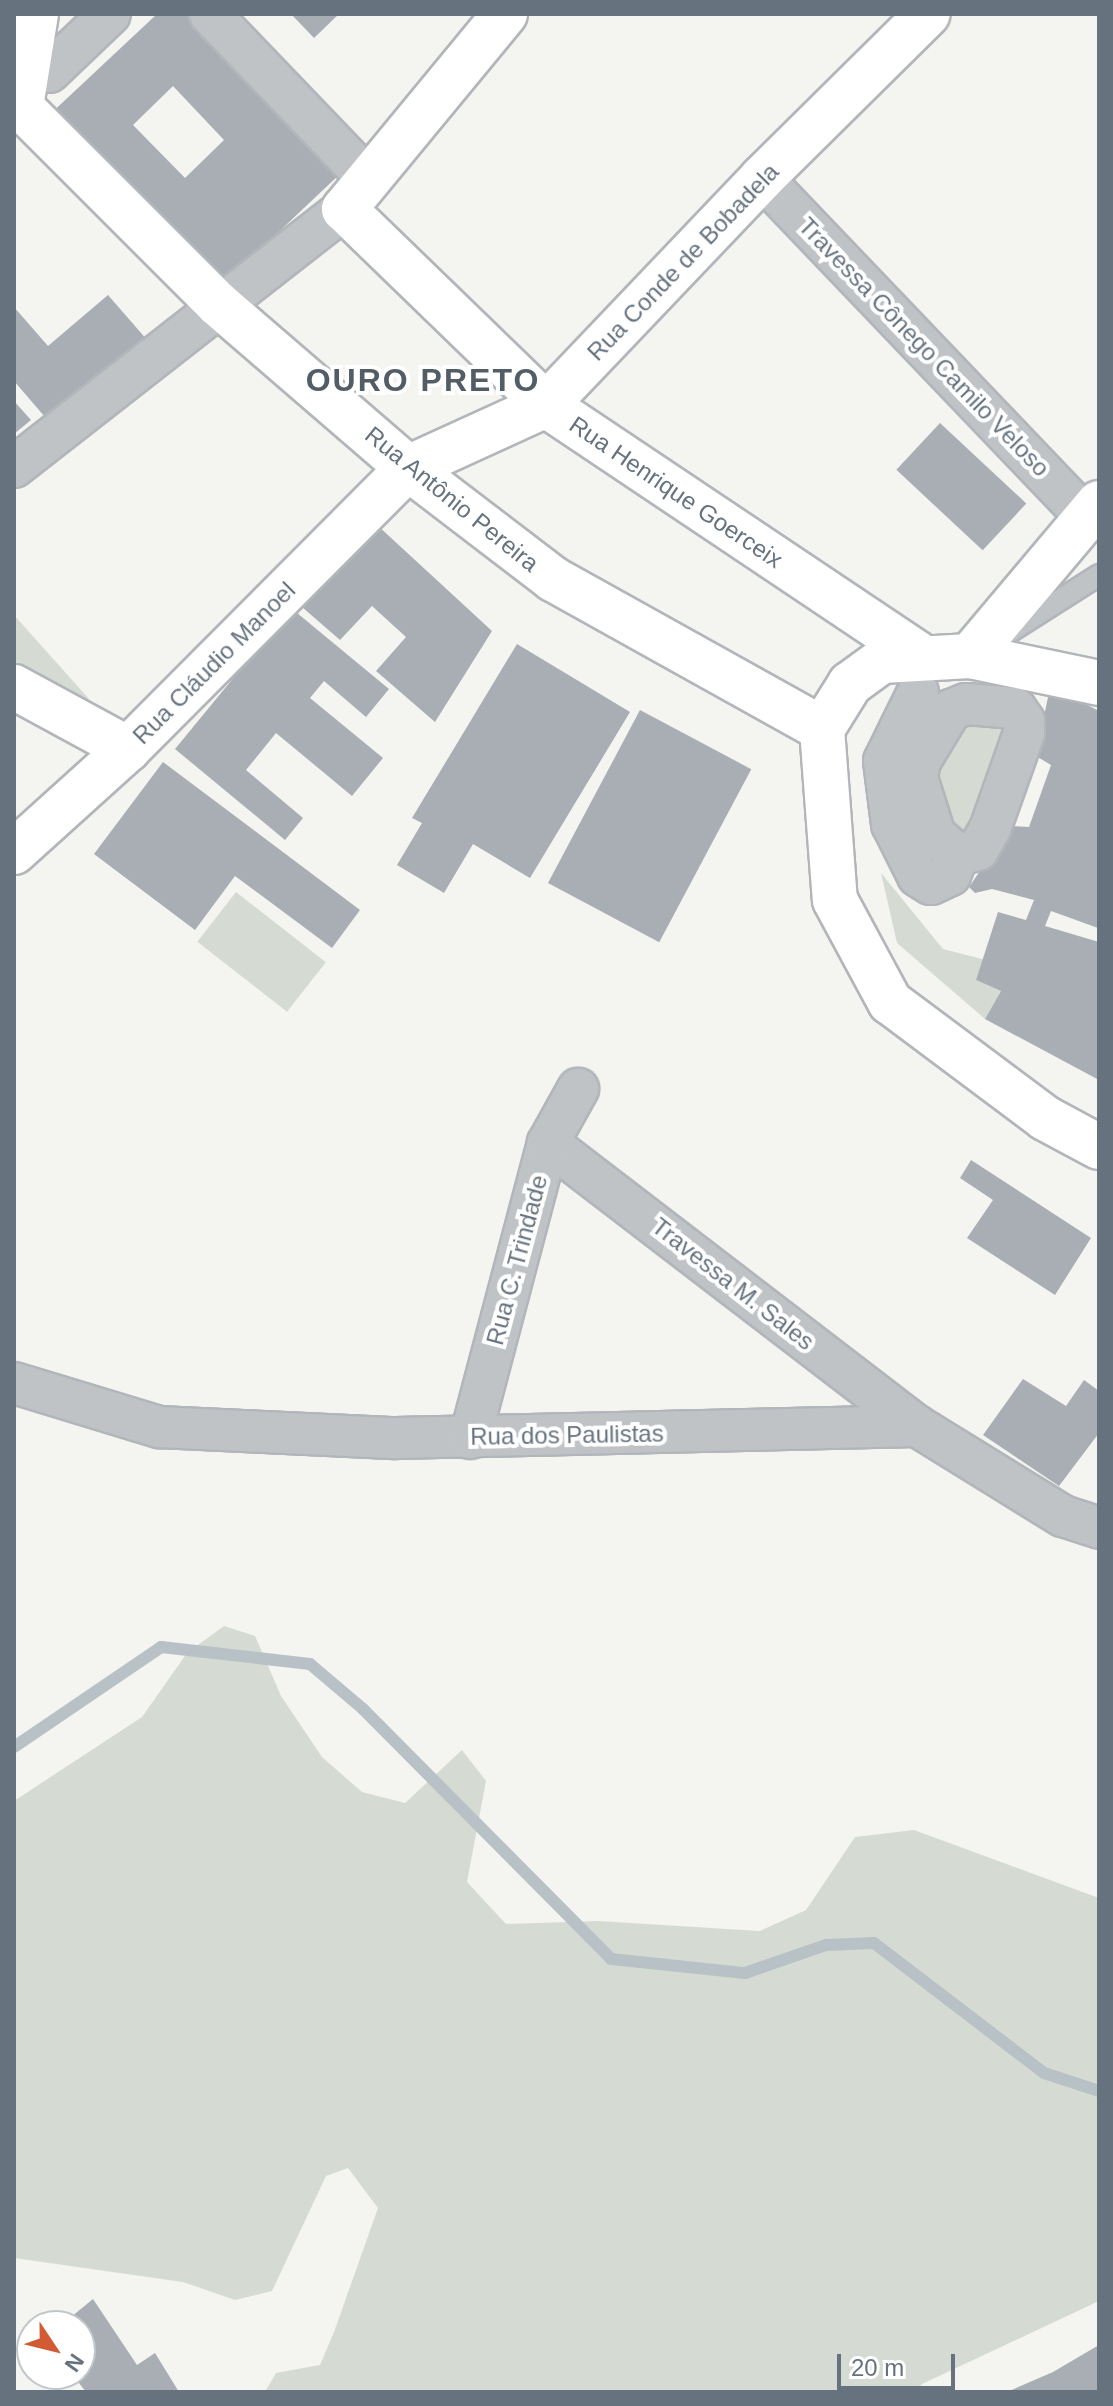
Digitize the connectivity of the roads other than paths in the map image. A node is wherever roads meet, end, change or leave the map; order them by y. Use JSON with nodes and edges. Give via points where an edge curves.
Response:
{"nodes":[{"id":1,"x":36,"y":14,"type":"edge"},
{"id":2,"x":110,"y":14,"type":"edge"},
{"id":3,"x":210,"y":14,"type":"edge"},
{"id":4,"x":505,"y":14,"type":"edge"},
{"id":5,"x":928,"y":14,"type":"edge"},
{"id":6,"x":49,"y":72,"type":"dead end"},
{"id":7,"x":762,"y":178,"type":"junction"},
{"id":8,"x":356,"y":194,"type":"junction"},
{"id":9,"x":218,"y":304,"type":"junction"},
{"id":10,"x":546,"y":405,"type":"junction"},
{"id":11,"x":14,"y":467,"type":"edge"},
{"id":12,"x":408,"y":468,"type":"junction"},
{"id":13,"x":1093,"y":510,"type":"edge"},
{"id":14,"x":1099,"y":575,"type":"edge"},
{"id":15,"x":970,"y":656,"type":"junction"},
{"id":16,"x":919,"y":674,"type":"junction"},
{"id":17,"x":1099,"y":683,"type":"edge"},
{"id":18,"x":14,"y":687,"type":"edge"},
{"id":19,"x":822,"y":729,"type":"junction"},
{"id":20,"x":128,"y":749,"type":"junction"},
{"id":21,"x":14,"y":852,"type":"edge"},
{"id":22,"x":950,"y":882,"type":"dead end"},
{"id":23,"x":578,"y":1089,"type":"dead end"},
{"id":24,"x":548,"y":1143,"type":"junction"},
{"id":25,"x":1099,"y":1147,"type":"edge"},
{"id":26,"x":14,"y":1383,"type":"edge"},
{"id":27,"x":917,"y":1426,"type":"junction"},
{"id":28,"x":470,"y":1438,"type":"junction"},
{"id":29,"x":1099,"y":1528,"type":"edge"}],
"edges":[{"from":1,"to":9,"type":"street","name":"Rua Antônio Pereira","via":[[21,107]]},
{"from":2,"to":6,"type":"street"},
{"from":3,"to":8,"type":"street"},
{"from":4,"to":8,"type":"street"},
{"from":5,"to":7,"type":"street","name":"Rua Conde de Bobadela"},
{"from":7,"to":10,"type":"street","name":"Rua Conde de Bobadela"},
{"from":7,"to":13,"type":"street","name":"Travessa Cônego Camilo Veloso"},
{"from":8,"to":9,"type":"street"},
{"from":8,"to":10,"type":"street","name":"Rua Henrique Goerceix"},
{"from":9,"to":11,"type":"street"},
{"from":9,"to":12,"type":"street","name":"Rua Antônio Pereira"},
{"from":10,"to":12,"type":"street","name":"Rua Conde de Bobadela"},
{"from":10,"to":16,"type":"street","name":"Rua Henrique Goerceix"},
{"from":12,"to":19,"type":"street","name":"Rua Antônio Pereira","via":[[553,579]]},
{"from":12,"to":20,"type":"street","name":"Rua Cláudio Manoel"},
{"from":13,"to":15,"type":"street"},
{"from":14,"to":15,"type":"lane"},
{"from":15,"to":16,"type":"street"},
{"from":15,"to":17,"type":"street"},
{"from":16,"to":19,"type":"street","via":[[882,661],[857,676]]},
{"from":16,"to":22,"type":"street","via":[[888,749],[884,790],[899,843],[918,876]]},
{"from":18,"to":20,"type":"street"},
{"from":19,"to":25,"type":"street","via":[[835,900],[890,1002],[1045,1118]]},
{"from":20,"to":21,"type":"street","name":"Rua Cláudio Manoel"},
{"from":23,"to":24,"type":"street","name":"Rua C. Trindade"},
{"from":24,"to":27,"type":"street","name":"Travessa M. Sales"},
{"from":24,"to":28,"type":"street","name":"Rua C. Trindade"},
{"from":26,"to":28,"type":"street","name":"Rua dos Paulistas","via":[[159,1427]]},
{"from":27,"to":28,"type":"street","name":"Rua dos Paulistas"},
{"from":27,"to":29,"type":"street","via":[[1063,1516]]}]}
